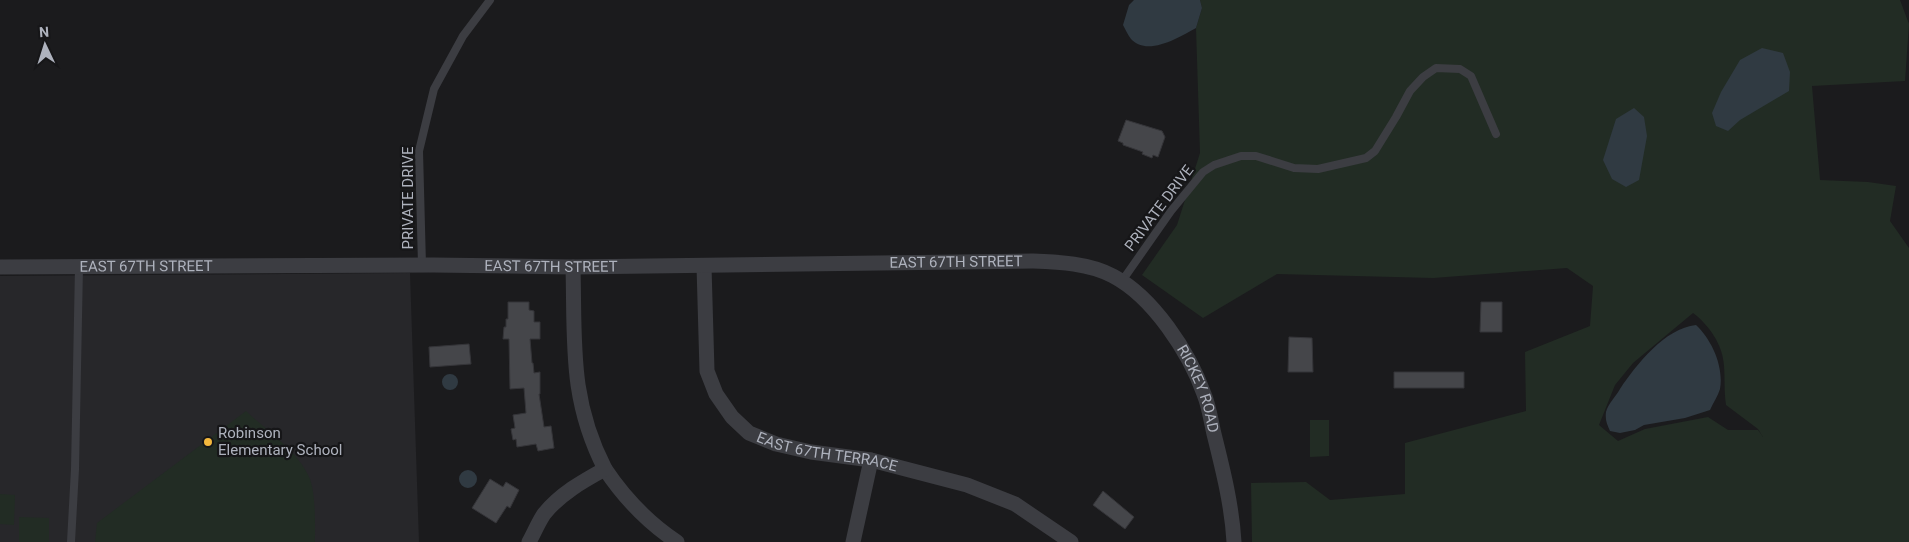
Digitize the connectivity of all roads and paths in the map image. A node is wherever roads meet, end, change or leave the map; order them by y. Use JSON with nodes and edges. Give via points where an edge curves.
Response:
{"nodes":[{"id":1,"x":490,"y":0,"type":"edge"},
{"id":2,"x":1496,"y":134,"type":"dead end"},
{"id":3,"x":422,"y":265,"type":"junction"},
{"id":4,"x":704,"y":266,"type":"junction"},
{"id":5,"x":0,"y":267,"type":"edge"},
{"id":6,"x":79,"y":267,"type":"junction"},
{"id":7,"x":573,"y":267,"type":"junction"},
{"id":8,"x":1101,"y":271,"type":"joint"},
{"id":9,"x":1122,"y":281,"type":"junction"},
{"id":10,"x":871,"y":460,"type":"junction"},
{"id":11,"x":605,"y":469,"type":"junction"},
{"id":12,"x":71,"y":542,"type":"edge"},
{"id":13,"x":529,"y":542,"type":"edge"},
{"id":14,"x":677,"y":542,"type":"edge"},
{"id":15,"x":853,"y":542,"type":"edge"},
{"id":16,"x":1071,"y":542,"type":"edge"},
{"id":17,"x":1234,"y":542,"type":"edge"}],
"edges":[{"from":1,"to":3,"type":"lane","name":"PRIVATE DRIVE","via":[[463,36],[434,88],[419,151]]},
{"from":2,"to":9,"type":"lane","name":"PRIVATE DRIVE","via":[[1471,76],[1460,69],[1436,68],[1410,91],[1375,151],[1366,158],[1318,169],[1294,168],[1256,156],[1241,156],[1203,172]]},
{"from":3,"to":6,"type":"street","name":"EAST 67TH STREET"},
{"from":3,"to":7,"type":"street","name":"EAST 67TH STREET"},
{"from":4,"to":7,"type":"street","name":"EAST 67TH STREET"},
{"from":4,"to":8,"type":"street","name":"EAST 67TH STREET","via":[[1058,262]]},
{"from":4,"to":10,"type":"street","name":"EAST 67TH TERRACE","via":[[707,371],[716,394],[732,418],[749,433],[776,444]]},
{"from":5,"to":6,"type":"street","name":"EAST 67TH STREET"},
{"from":6,"to":12,"type":"lane"},
{"from":7,"to":11,"type":"street","via":[[577,383],[587,429]]},
{"from":8,"to":9,"type":"street","name":"RICKEY ROAD"},
{"from":9,"to":17,"type":"street","name":"RICKEY ROAD","via":[[1165,322],[1204,394],[1228,498]]},
{"from":10,"to":15,"type":"street"},
{"from":10,"to":16,"type":"street","name":"EAST 67TH TERRACE","via":[[967,485],[1015,504]]},
{"from":11,"to":13,"type":"street","via":[[560,497],[544,514]]},
{"from":11,"to":14,"type":"street","via":[[640,514]]}]}
